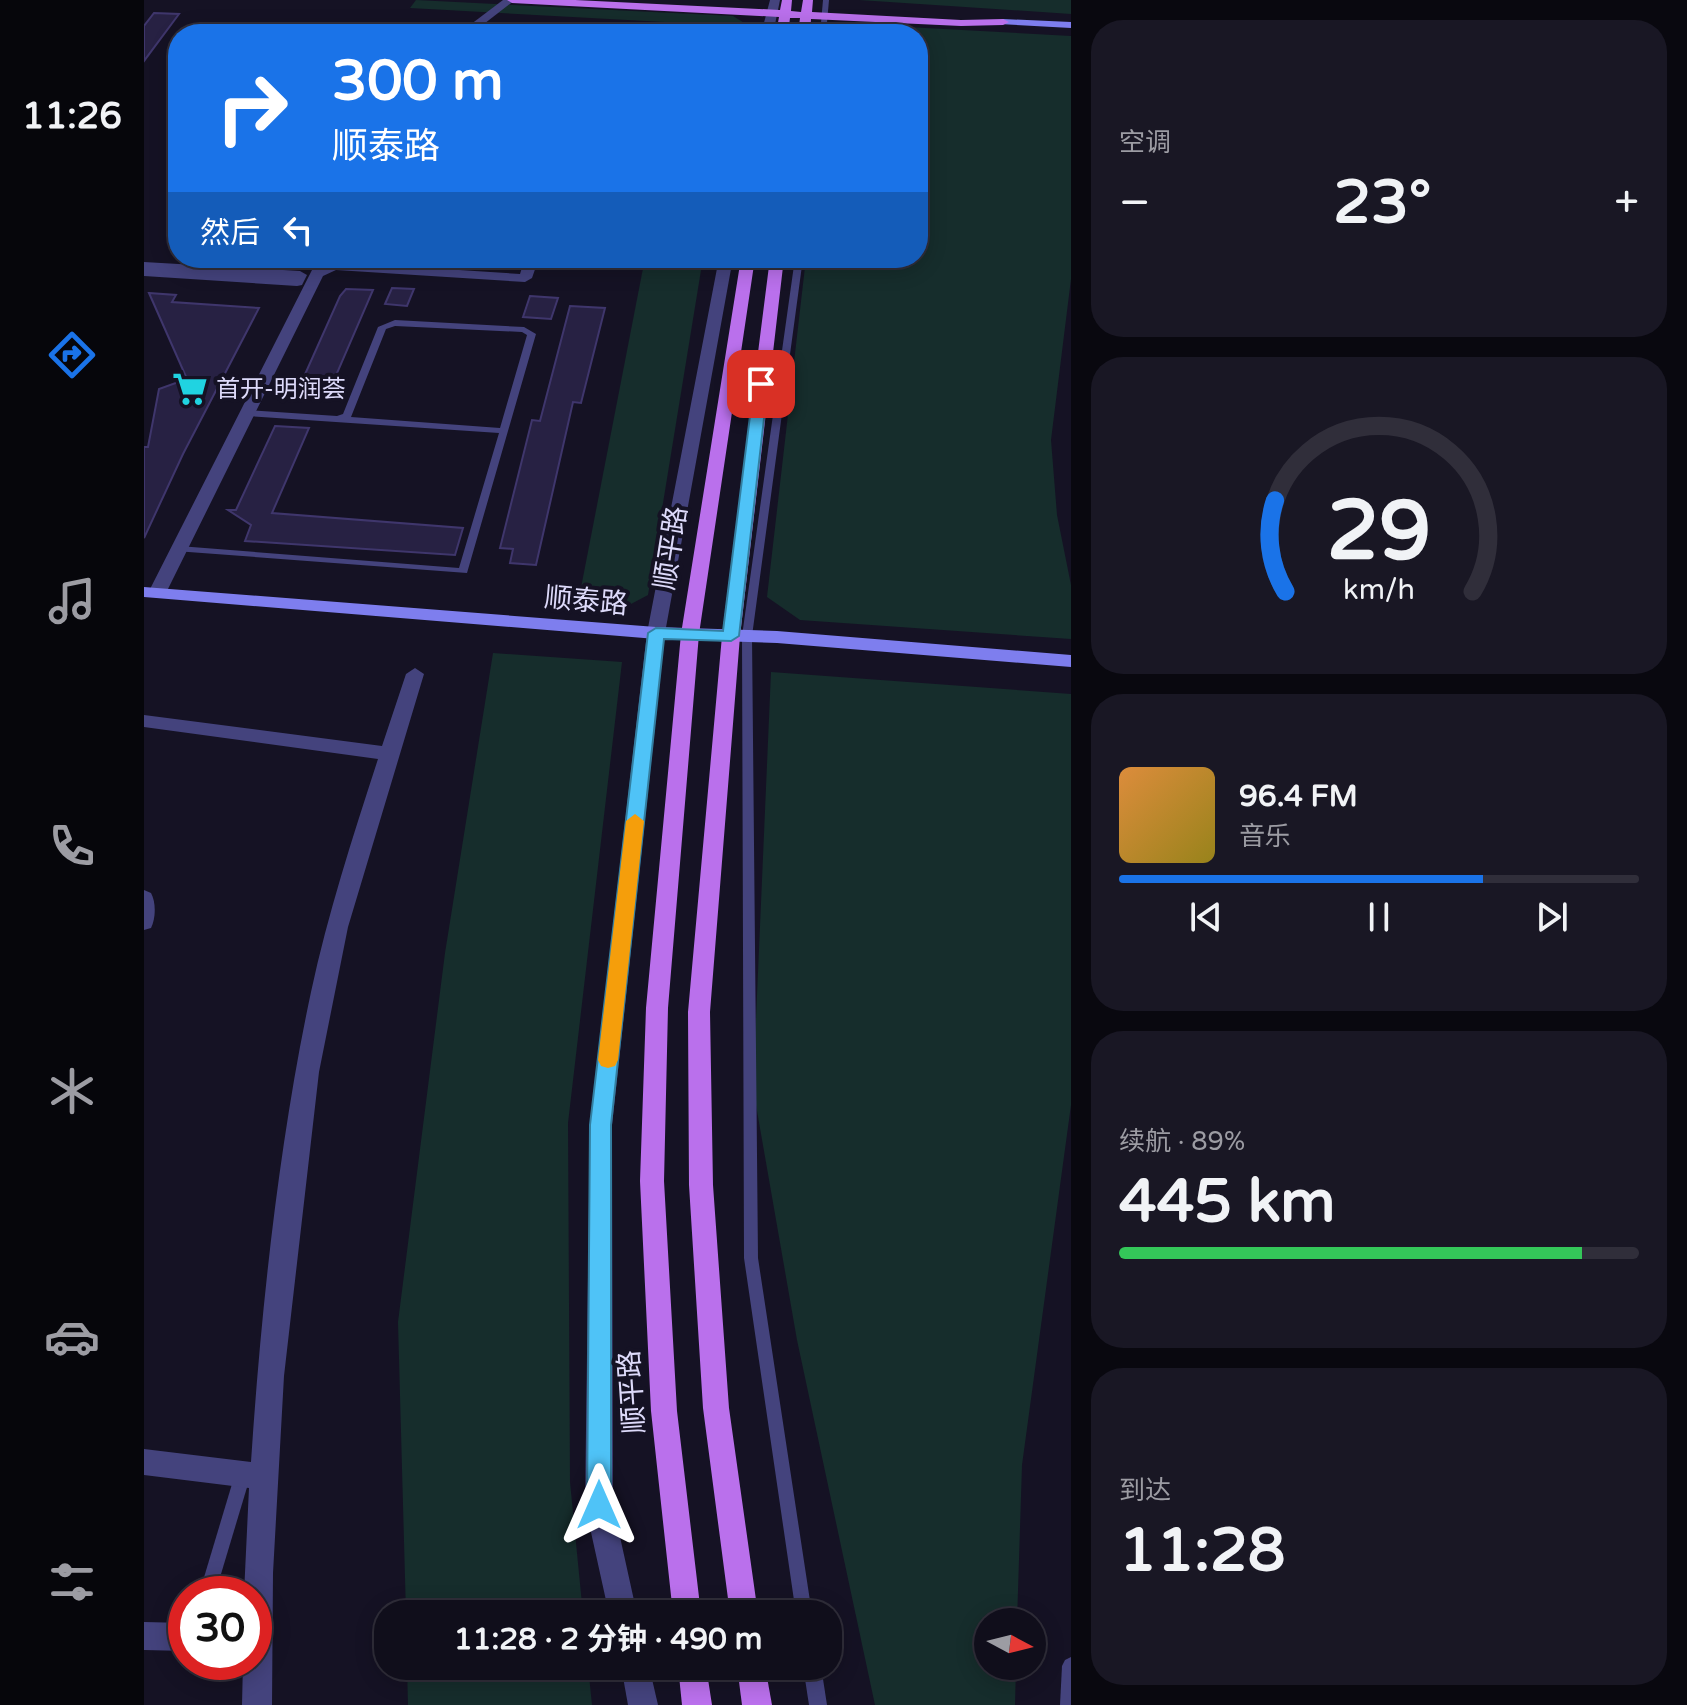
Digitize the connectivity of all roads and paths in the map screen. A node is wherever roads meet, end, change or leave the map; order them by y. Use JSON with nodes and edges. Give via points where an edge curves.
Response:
{"nodes":[{"id":1,"x":511,"y":0,"type":"edge"},
{"id":2,"x":617,"y":0,"type":"edge"},
{"id":3,"x":773,"y":7,"type":"edge"},
{"id":4,"x":786,"y":8,"type":"edge"},
{"id":5,"x":807,"y":8,"type":"edge"},
{"id":6,"x":825,"y":9,"type":"edge"},
{"id":7,"x":1003,"y":22,"type":"joint"},
{"id":8,"x":478,"y":24,"type":"edge"},
{"id":9,"x":1071,"y":25,"type":"edge"},
{"id":10,"x":144,"y":266,"type":"edge"},
{"id":11,"x":168,"y":268,"type":"edge"},
{"id":12,"x":170,"y":268,"type":"edge"},
{"id":13,"x":329,"y":268,"type":"edge"},
{"id":14,"x":366,"y":268,"type":"edge"},
{"id":15,"x":528,"y":268,"type":"edge"},
{"id":16,"x":724,"y":268,"type":"edge"},
{"id":17,"x":746,"y":268,"type":"edge"},
{"id":18,"x":776,"y":268,"type":"edge"},
{"id":19,"x":797,"y":268,"type":"edge"},
{"id":20,"x":144,"y":272,"type":"edge"},
{"id":21,"x":247,"y":413,"type":"junction"},
{"id":22,"x":338,"y":419,"type":"junction"},
{"id":23,"x":504,"y":431,"type":"junction"},
{"id":24,"x":179,"y":549,"type":"junction"},
{"id":25,"x":150,"y":592,"type":"edge"},
{"id":26,"x":656,"y":633,"type":"junction"},
{"id":27,"x":690,"y":634,"type":"junction"},
{"id":28,"x":739,"y":636,"type":"junction"},
{"id":29,"x":1071,"y":661,"type":"edge"},
{"id":30,"x":415,"y":674,"type":"dead end"},
{"id":31,"x":144,"y":721,"type":"edge"},
{"id":32,"x":389,"y":754,"type":"junction"},
{"id":33,"x":144,"y":898,"type":"edge"},
{"id":34,"x":144,"y":922,"type":"edge"},
{"id":35,"x":144,"y":1462,"type":"edge"},
{"id":36,"x":252,"y":1475,"type":"junction"},
{"id":37,"x":214,"y":1576,"type":"edge"},
{"id":38,"x":254,"y":1576,"type":"edge"},
{"id":39,"x":620,"y":1600,"type":"edge"},
{"id":40,"x":685,"y":1600,"type":"edge"},
{"id":41,"x":742,"y":1600,"type":"edge"},
{"id":42,"x":802,"y":1600,"type":"edge"},
{"id":43,"x":144,"y":1636,"type":"edge"},
{"id":44,"x":168,"y":1637,"type":"edge"},
{"id":45,"x":1071,"y":1666,"type":"edge"},
{"id":46,"x":256,"y":1680,"type":"edge"},
{"id":47,"x":638,"y":1680,"type":"edge"},
{"id":48,"x":694,"y":1680,"type":"edge"},
{"id":49,"x":753,"y":1680,"type":"edge"},
{"id":50,"x":814,"y":1680,"type":"edge"},
{"id":51,"x":257,"y":1705,"type":"edge"},
{"id":52,"x":643,"y":1705,"type":"edge"},
{"id":53,"x":697,"y":1705,"type":"edge"},
{"id":54,"x":757,"y":1705,"type":"edge"},
{"id":55,"x":818,"y":1705,"type":"edge"},
{"id":56,"x":1069,"y":1705,"type":"edge"}],
"edges":[{"from":1,"to":3,"type":"main road"},
{"from":1,"to":8,"type":"street"},
{"from":2,"to":3,"type":"main road"},
{"from":3,"to":4,"type":"main road"},
{"from":4,"to":5,"type":"main road"},
{"from":5,"to":6,"type":"main road"},
{"from":6,"to":7,"type":"main road","via":[[961,23]]},
{"from":7,"to":9,"type":"street"},
{"from":10,"to":11,"type":"street"},
{"from":12,"to":20,"type":"street","via":[[298,278]]},
{"from":13,"to":21,"type":"street","via":[[317,273]]},
{"from":14,"to":15,"type":"street","via":[[525,278]]},
{"from":16,"to":26,"type":"street"},
{"from":17,"to":27,"type":"main road","name":"顺平路"},
{"from":18,"to":28,"type":"main road"},
{"from":19,"to":28,"type":"lane"},
{"from":21,"to":22,"type":"lane"},
{"from":21,"to":24,"type":"street"},
{"from":22,"to":23,"type":"lane"},
{"from":22,"to":23,"type":"lane","via":[[347,416],[382,327],[395,323],[524,330],[532,334]]},
{"from":23,"to":24,"type":"lane","via":[[463,571]]},
{"from":24,"to":25,"type":"street"},
{"from":25,"to":26,"type":"street","name":"顺泰路"},
{"from":26,"to":27,"type":"street","name":"顺泰路"},
{"from":26,"to":39,"type":"street","via":[[601,1125],[599,1505]]},
{"from":27,"to":28,"type":"street","name":"顺泰路"},
{"from":27,"to":40,"type":"main road","name":"顺平路","via":[[657,1008],[652,1181],[664,1411]]},
{"from":28,"to":29,"type":"street","name":"顺泰路"},
{"from":28,"to":41,"type":"main road","via":[[699,1012],[701,1185],[716,1408]]},
{"from":28,"to":42,"type":"lane","via":[[751,1258]]},
{"from":30,"to":32,"type":"street"},
{"from":31,"to":32,"type":"street"},
{"from":32,"to":36,"type":"street","via":[[359,843],[327,968]]},
{"from":33,"to":34,"type":"street"},
{"from":35,"to":36,"type":"street"},
{"from":36,"to":37,"type":"lane"},
{"from":36,"to":38,"type":"street"},
{"from":43,"to":44,"type":"street"},
{"from":45,"to":56,"type":"lane"},
{"from":46,"to":51,"type":"street"},
{"from":47,"to":52,"type":"street"},
{"from":48,"to":53,"type":"main road"},
{"from":49,"to":54,"type":"main road"},
{"from":50,"to":55,"type":"lane"}]}
